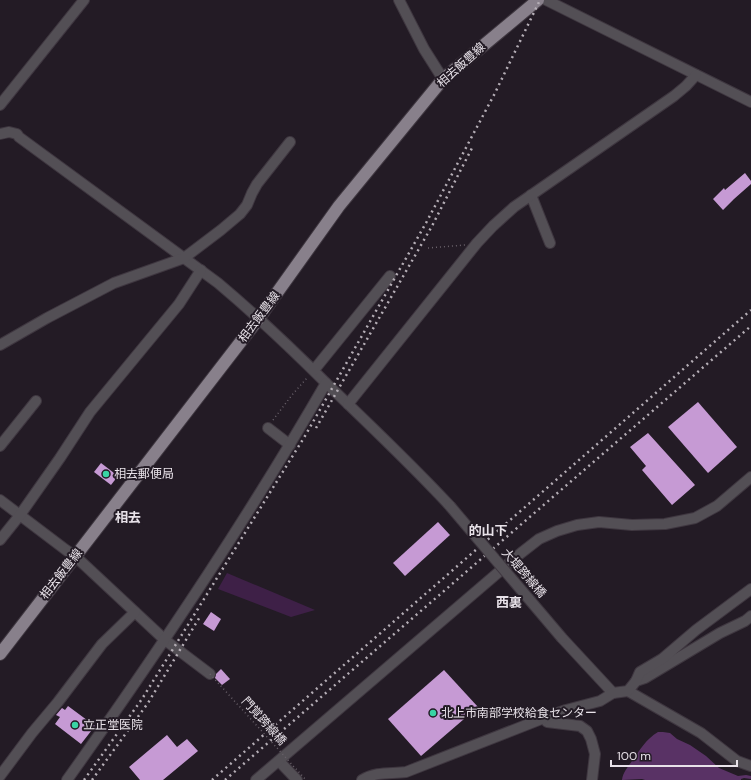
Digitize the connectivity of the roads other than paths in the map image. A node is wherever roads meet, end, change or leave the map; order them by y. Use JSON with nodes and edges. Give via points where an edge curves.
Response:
{"nodes":[{"id":1,"x":84,"y":0,"type":"edge"},
{"id":2,"x":399,"y":0,"type":"edge"},
{"id":3,"x":538,"y":0,"type":"edge"},
{"id":4,"x":546,"y":0,"type":"edge"},
{"id":5,"x":696,"y":75,"type":"junction"},
{"id":6,"x":443,"y":79,"type":"junction"},
{"id":7,"x":751,"y":102,"type":"edge"},
{"id":8,"x":0,"y":105,"type":"edge"},
{"id":9,"x":0,"y":134,"type":"edge"},
{"id":10,"x":290,"y":142,"type":"dead end"},
{"id":11,"x":531,"y":195,"type":"junction"},
{"id":12,"x":550,"y":243,"type":"dead end"},
{"id":13,"x":184,"y":258,"type":"junction"},
{"id":14,"x":201,"y":270,"type":"junction"},
{"id":15,"x":390,"y":276,"type":"dead end"},
{"id":16,"x":259,"y":318,"type":"junction"},
{"id":17,"x":0,"y":345,"type":"edge"},
{"id":18,"x":314,"y":370,"type":"junction"},
{"id":19,"x":326,"y":383,"type":"junction"},
{"id":20,"x":36,"y":401,"type":"dead end"},
{"id":21,"x":348,"y":404,"type":"junction"},
{"id":22,"x":268,"y":428,"type":"road end"},
{"id":23,"x":290,"y":445,"type":"junction"},
{"id":24,"x":0,"y":446,"type":"edge"},
{"id":25,"x":751,"y":477,"type":"edge"},
{"id":26,"x":0,"y":500,"type":"edge"},
{"id":27,"x":20,"y":515,"type":"junction"},
{"id":28,"x":0,"y":540,"type":"edge"},
{"id":29,"x":75,"y":556,"type":"junction"},
{"id":30,"x":751,"y":589,"type":"edge"},
{"id":31,"x":135,"y":612,"type":"junction"},
{"id":32,"x":751,"y":616,"type":"edge"},
{"id":33,"x":165,"y":640,"type":"junction"},
{"id":34,"x":0,"y":654,"type":"edge"},
{"id":35,"x":210,"y":674,"type":"road end"},
{"id":36,"x":636,"y":681,"type":"junction"},
{"id":37,"x":628,"y":691,"type":"junction"},
{"id":38,"x":613,"y":693,"type":"junction"},
{"id":39,"x":544,"y":718,"type":"junction"},
{"id":40,"x":279,"y":761,"type":"junction"},
{"id":41,"x":751,"y":766,"type":"edge"},
{"id":42,"x":0,"y":776,"type":"edge"},
{"id":43,"x":367,"y":779,"type":"edge"},
{"id":44,"x":67,"y":780,"type":"edge"},
{"id":45,"x":256,"y":780,"type":"edge"},
{"id":46,"x":297,"y":780,"type":"edge"},
{"id":47,"x":592,"y":780,"type":"edge"}],
"edges":[{"from":1,"to":8,"type":"street"},
{"from":2,"to":6,"type":"street","via":[[424,50]]},
{"from":3,"to":6,"type":"main road","name":"相去飯豊線"},
{"from":4,"to":5,"type":"street"},
{"from":5,"to":7,"type":"street"},
{"from":5,"to":11,"type":"street","via":[[674,96]]},
{"from":6,"to":16,"type":"main road","name":"相去飯豊線","via":[[339,206]]},
{"from":9,"to":13,"type":"street","name":"大堤跨線橋","via":[[17,134]]},
{"from":10,"to":13,"type":"street","via":[[257,184],[240,214]]},
{"from":11,"to":12,"type":"street"},
{"from":11,"to":21,"type":"street","via":[[514,207],[476,244]]},
{"from":13,"to":14,"type":"street","name":"大堤跨線橋"},
{"from":13,"to":17,"type":"street","via":[[114,283]]},
{"from":14,"to":16,"type":"street","name":"大堤跨線橋"},
{"from":14,"to":27,"type":"street","via":[[179,304],[90,412]]},
{"from":15,"to":18,"type":"street"},
{"from":16,"to":18,"type":"street","name":"大堤跨線橋"},
{"from":16,"to":29,"type":"main road","name":"相去飯豊線"},
{"from":18,"to":19,"type":"street","name":"大堤跨線橋"},
{"from":19,"to":21,"type":"street","name":"大堤跨線橋"},
{"from":19,"to":23,"type":"street"},
{"from":20,"to":24,"type":"street"},
{"from":21,"to":38,"type":"street","name":"大堤跨線橋","bridge":true,"via":[[450,506],[562,638]]},
{"from":22,"to":23,"type":"street"},
{"from":23,"to":33,"type":"street"},
{"from":25,"to":40,"type":"street","via":[[717,506],[695,518],[665,524],[599,522],[577,525],[539,539]]},
{"from":26,"to":27,"type":"street"},
{"from":27,"to":28,"type":"street"},
{"from":27,"to":29,"type":"street"},
{"from":29,"to":31,"type":"street"},
{"from":29,"to":34,"type":"main road","name":"相去飯豊線"},
{"from":30,"to":36,"type":"street","via":[[662,659],[640,672]]},
{"from":31,"to":33,"type":"street"},
{"from":31,"to":42,"type":"street","via":[[102,644]]},
{"from":32,"to":36,"type":"street"},
{"from":33,"to":35,"type":"street"},
{"from":33,"to":44,"type":"street"},
{"from":36,"to":37,"type":"street"},
{"from":37,"to":38,"type":"street"},
{"from":37,"to":41,"type":"street","via":[[701,733],[737,761]]},
{"from":38,"to":39,"type":"street","via":[[600,701]]},
{"from":39,"to":43,"type":"street","via":[[406,772],[379,773]]},
{"from":39,"to":47,"type":"street","via":[[547,722],[580,726],[587,731],[595,754]]},
{"from":40,"to":45,"type":"street"},
{"from":40,"to":46,"type":"street"}]}
